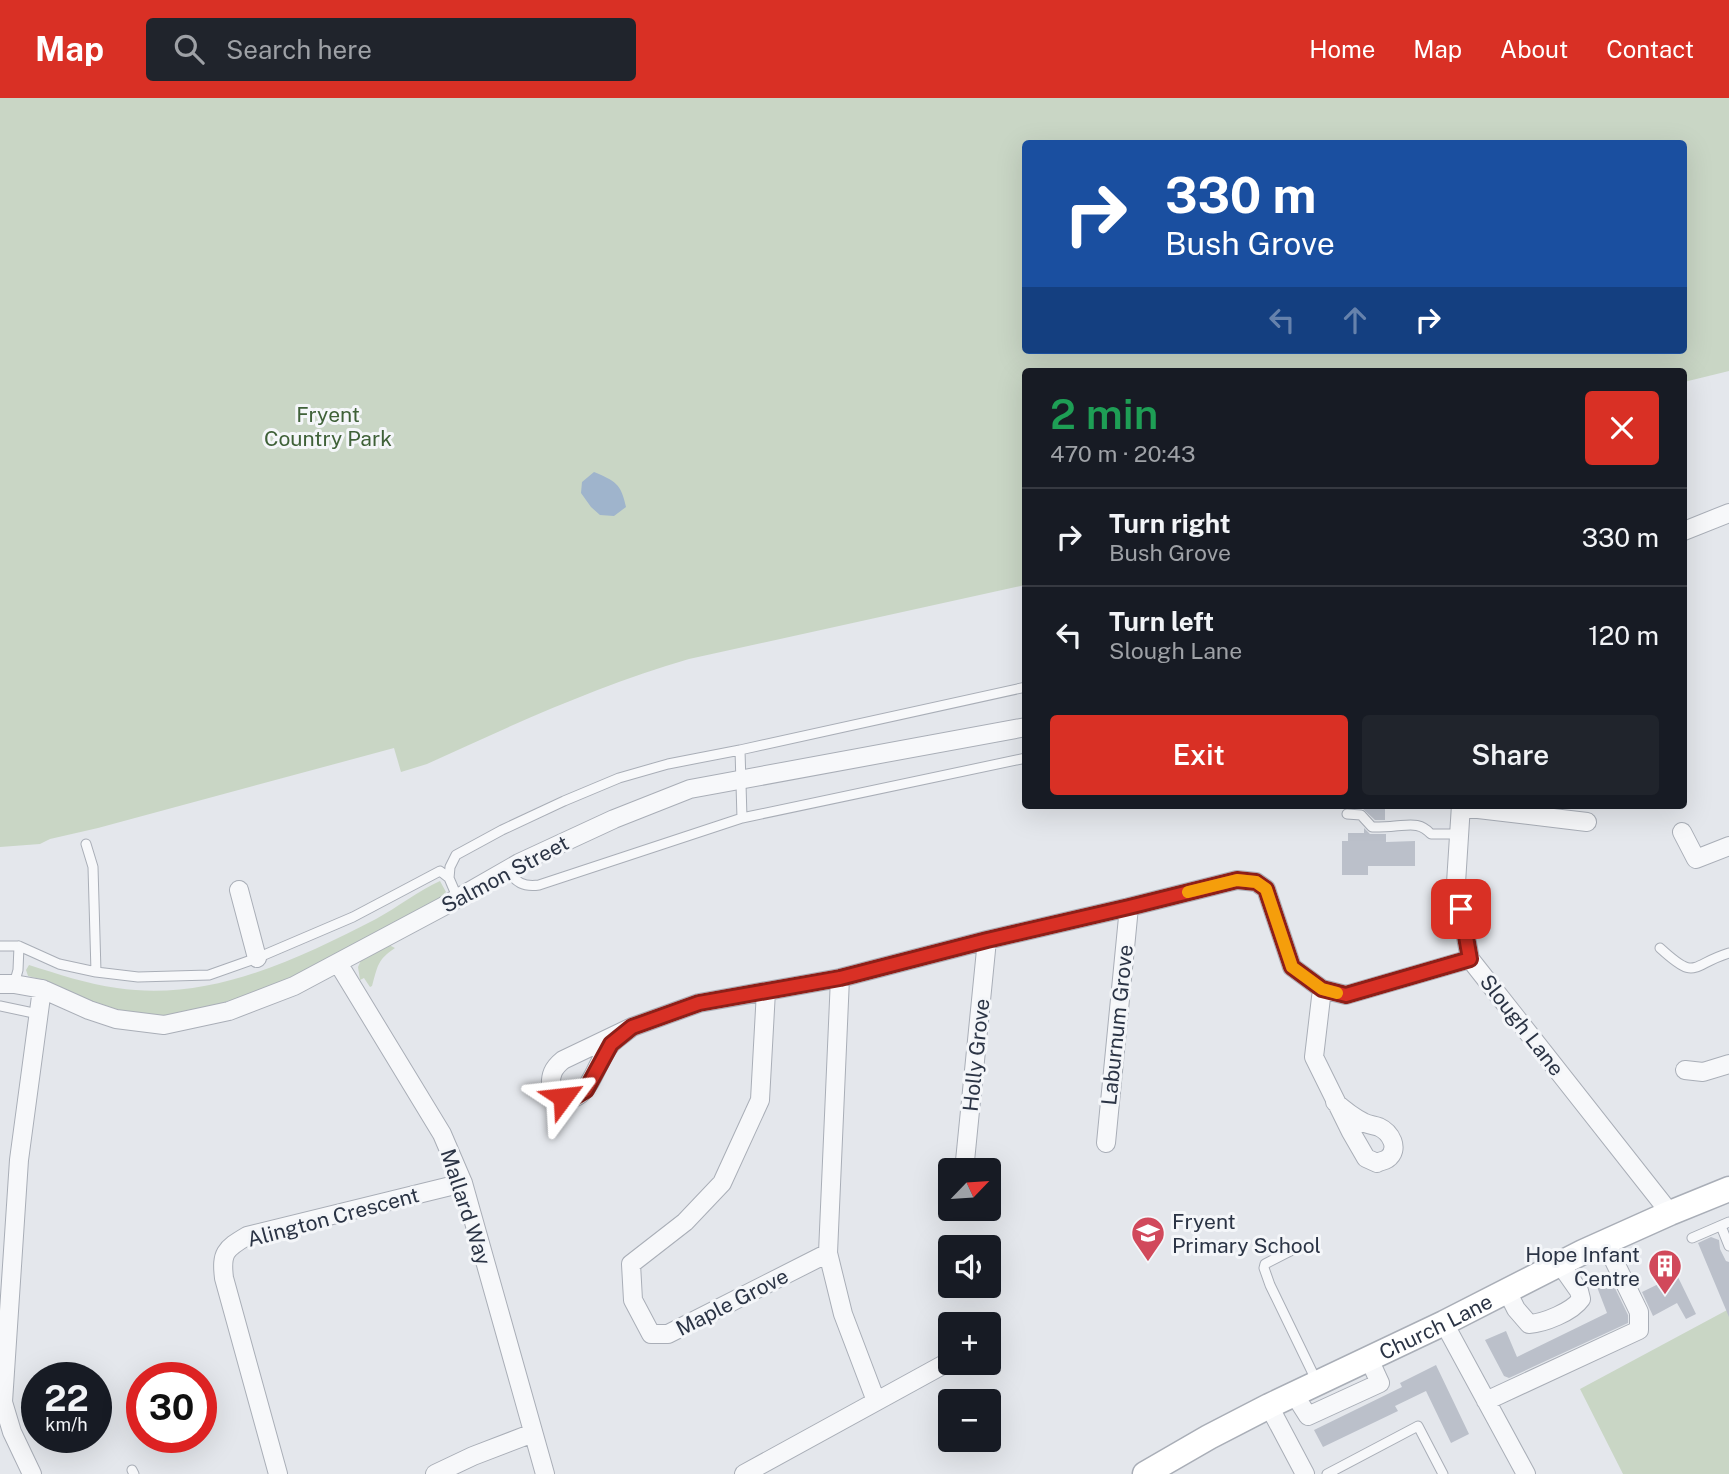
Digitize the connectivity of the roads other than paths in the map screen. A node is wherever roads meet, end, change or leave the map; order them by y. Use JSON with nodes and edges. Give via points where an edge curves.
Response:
{"nodes":[{"id":1,"x":1729,"y":513,"type":"edge"},
{"id":2,"x":1687,"y":530,"type":"edge"},
{"id":3,"x":1022,"y":688,"type":"edge"},
{"id":4,"x":1022,"y":728,"type":"edge"},
{"id":5,"x":740,"y":750,"type":"junction"},
{"id":6,"x":1022,"y":759,"type":"edge"},
{"id":7,"x":741,"y":779,"type":"junction"},
{"id":8,"x":1461,"y":809,"type":"edge"},
{"id":9,"x":1485,"y":809,"type":"edge"},
{"id":10,"x":1347,"y":814,"type":"dead end"},
{"id":11,"x":742,"y":818,"type":"junction"},
{"id":12,"x":1587,"y":822,"type":"dead end"},
{"id":13,"x":1682,"y":832,"type":"dead end"},
{"id":14,"x":1459,"y":834,"type":"junction"},
{"id":15,"x":86,"y":844,"type":"dead end"},
{"id":16,"x":1729,"y":846,"type":"edge"},
{"id":17,"x":508,"y":869,"type":"junction"},
{"id":18,"x":449,"y":878,"type":"junction"},
{"id":19,"x":239,"y":890,"type":"dead end"},
{"id":20,"x":458,"y":899,"type":"junction"},
{"id":21,"x":1129,"y":907,"type":"junction"},
{"id":22,"x":987,"y":940,"type":"junction"},
{"id":23,"x":0,"y":946,"type":"edge"},
{"id":24,"x":19,"y":946,"type":"junction"},
{"id":25,"x":1660,"y":948,"type":"dead end"},
{"id":26,"x":1729,"y":953,"type":"edge"},
{"id":27,"x":257,"y":958,"type":"junction"},
{"id":28,"x":1470,"y":959,"type":"junction"},
{"id":29,"x":338,"y":963,"type":"junction"},
{"id":30,"x":96,"y":972,"type":"junction"},
{"id":31,"x":840,"y":978,"type":"junction"},
{"id":32,"x":7,"y":984,"type":"edge"},
{"id":33,"x":42,"y":989,"type":"junction"},
{"id":34,"x":1322,"y":989,"type":"junction"},
{"id":35,"x":766,"y":990,"type":"junction"},
{"id":36,"x":0,"y":1006,"type":"edge"},
{"id":37,"x":38,"y":1014,"type":"junction"},
{"id":38,"x":632,"y":1027,"type":"junction"},
{"id":39,"x":1729,"y":1064,"type":"edge"},
{"id":40,"x":1685,"y":1070,"type":"dead end"},
{"id":41,"x":1335,"y":1102,"type":"dead end"},
{"id":42,"x":1106,"y":1143,"type":"dead end"},
{"id":43,"x":965,"y":1158,"type":"edge"},
{"id":44,"x":463,"y":1183,"type":"junction"},
{"id":45,"x":1729,"y":1189,"type":"edge"},
{"id":46,"x":1670,"y":1213,"type":"junction"},
{"id":47,"x":1725,"y":1224,"type":"edge"},
{"id":48,"x":1692,"y":1238,"type":"dead end"},
{"id":49,"x":1605,"y":1242,"type":"junction"},
{"id":50,"x":1300,"y":1246,"type":"dead end"},
{"id":51,"x":1729,"y":1246,"type":"edge"},
{"id":52,"x":828,"y":1253,"type":"junction"},
{"id":53,"x":1560,"y":1264,"type":"junction"},
{"id":54,"x":1507,"y":1292,"type":"junction"},
{"id":55,"x":1444,"y":1323,"type":"junction"},
{"id":56,"x":1369,"y":1359,"type":"junction"},
{"id":57,"x":938,"y":1367,"type":"edge"},
{"id":58,"x":1317,"y":1384,"type":"junction"},
{"id":59,"x":1294,"y":1394,"type":"junction"},
{"id":60,"x":876,"y":1401,"type":"junction"},
{"id":61,"x":1486,"y":1401,"type":"junction"},
{"id":62,"x":1,"y":1402,"type":"edge"},
{"id":63,"x":1269,"y":1406,"type":"junction"},
{"id":64,"x":533,"y":1433,"type":"junction"},
{"id":65,"x":32,"y":1474,"type":"edge"},
{"id":66,"x":278,"y":1474,"type":"edge"},
{"id":67,"x":435,"y":1474,"type":"edge"},
{"id":68,"x":545,"y":1474,"type":"edge"},
{"id":69,"x":744,"y":1474,"type":"edge"},
{"id":70,"x":1145,"y":1474,"type":"edge"},
{"id":71,"x":1305,"y":1474,"type":"edge"},
{"id":72,"x":1327,"y":1474,"type":"edge"},
{"id":73,"x":1443,"y":1474,"type":"edge"},
{"id":74,"x":1526,"y":1474,"type":"edge"}],
"edges":[{"from":1,"to":2,"type":"street"},
{"from":3,"to":5,"type":"lane"},
{"from":4,"to":7,"type":"street","name":"Salmon Street"},
{"from":5,"to":7,"type":"lane"},
{"from":5,"to":18,"type":"lane","via":[[668,764],[564,801],[456,855]]},
{"from":6,"to":11,"type":"lane"},
{"from":7,"to":11,"type":"lane"},
{"from":7,"to":17,"type":"street","name":"Salmon Street","via":[[690,789]]},
{"from":8,"to":14,"type":"street","name":"Slough Lane"},
{"from":9,"to":12,"type":"street"},
{"from":10,"to":14,"type":"lane","via":[[1361,815],[1372,827],[1417,824],[1431,834]]},
{"from":11,"to":17,"type":"lane","via":[[539,885],[519,884]]},
{"from":13,"to":16,"type":"street","via":[[1696,859]]},
{"from":14,"to":28,"type":"street","name":"Slough Lane","via":[[1456,883]]},
{"from":15,"to":30,"type":"lane","via":[[93,867]]},
{"from":17,"to":20,"type":"street","name":"Salmon Street"},
{"from":18,"to":20,"type":"lane"},
{"from":18,"to":27,"type":"lane","via":[[440,871],[353,918]]},
{"from":19,"to":27,"type":"street"},
{"from":20,"to":29,"type":"street","name":"Salmon Street"},
{"from":21,"to":22,"type":"street"},
{"from":21,"to":34,"type":"street","via":[[1237,880],[1256,882],[1266,889],[1292,967]]},
{"from":21,"to":42,"type":"street","name":"Laburnum Grove"},
{"from":22,"to":31,"type":"street"},
{"from":22,"to":43,"type":"street","name":"Holly Grove"},
{"from":23,"to":24,"type":"lane"},
{"from":24,"to":30,"type":"lane","via":[[59,964]]},
{"from":24,"to":32,"type":"lane","via":[[18,970]]},
{"from":25,"to":26,"type":"lane","via":[[1680,965],[1693,969]]},
{"from":27,"to":30,"type":"lane","via":[[209,975],[138,978]]},
{"from":28,"to":34,"type":"street","via":[[1346,995]]},
{"from":28,"to":46,"type":"street","name":"Slough Lane"},
{"from":29,"to":33,"type":"street","name":"Salmon Street","via":[[229,1011],[164,1025],[117,1019]]},
{"from":29,"to":44,"type":"street","name":"Mallard Way","via":[[442,1134]]},
{"from":31,"to":35,"type":"street"},
{"from":31,"to":52,"type":"street"},
{"from":32,"to":33,"type":"street","name":"Salmon Street"},
{"from":33,"to":37,"type":"street"},
{"from":34,"to":41,"type":"street","via":[[1314,1057]]},
{"from":35,"to":38,"type":"street","via":[[699,1003]]},
{"from":35,"to":52,"type":"street","name":"Maple Grove","via":[[760,1100],[722,1182],[685,1222],[631,1264],[633,1300],[651,1334],[668,1334]]},
{"from":36,"to":37,"type":"lane"},
{"from":37,"to":62,"type":"street","via":[[19,1160]]},
{"from":38,"to":38,"type":"street","via":[[563,1060],[550,1077],[551,1088],[571,1099],[586,1090],[611,1044]]},
{"from":39,"to":40,"type":"street","via":[[1703,1072]]},
{"from":44,"to":64,"type":"street","name":"Mallard Way"},
{"from":44,"to":66,"type":"street","name":"Alington Crescent","via":[[247,1236],[230,1247],[222,1261],[224,1278]]},
{"from":45,"to":46,"type":"main road","name":"Church Lane"},
{"from":46,"to":49,"type":"main road","name":"Church Lane"},
{"from":47,"to":48,"type":"lane"},
{"from":47,"to":51,"type":"lane"},
{"from":49,"to":53,"type":"main road","name":"Church Lane"},
{"from":49,"to":61,"type":"street","via":[[1639,1312],[1639,1330]]},
{"from":50,"to":58,"type":"lane","via":[[1265,1268]]},
{"from":52,"to":60,"type":"street","via":[[843,1314]]},
{"from":53,"to":54,"type":"main road","name":"Church Lane"},
{"from":53,"to":54,"type":"street","via":[[1579,1291],[1577,1305],[1542,1323],[1529,1324]]},
{"from":54,"to":55,"type":"main road","name":"Church Lane"},
{"from":55,"to":56,"type":"main road","name":"Church Lane"},
{"from":55,"to":61,"type":"street"},
{"from":56,"to":58,"type":"main road","name":"Church Lane"},
{"from":56,"to":59,"type":"street","via":[[1380,1383],[1308,1416]]},
{"from":57,"to":60,"type":"street"},
{"from":58,"to":59,"type":"main road","name":"Church Lane"},
{"from":59,"to":63,"type":"main road","name":"Church Lane"},
{"from":60,"to":69,"type":"street"},
{"from":61,"to":74,"type":"street"},
{"from":62,"to":65,"type":"street"},
{"from":63,"to":70,"type":"main road","name":"Church Lane"},
{"from":63,"to":71,"type":"street"},
{"from":64,"to":67,"type":"street"},
{"from":64,"to":68,"type":"street","name":"Mallard Way"},
{"from":72,"to":73,"type":"lane","via":[[1418,1426]]}]}
